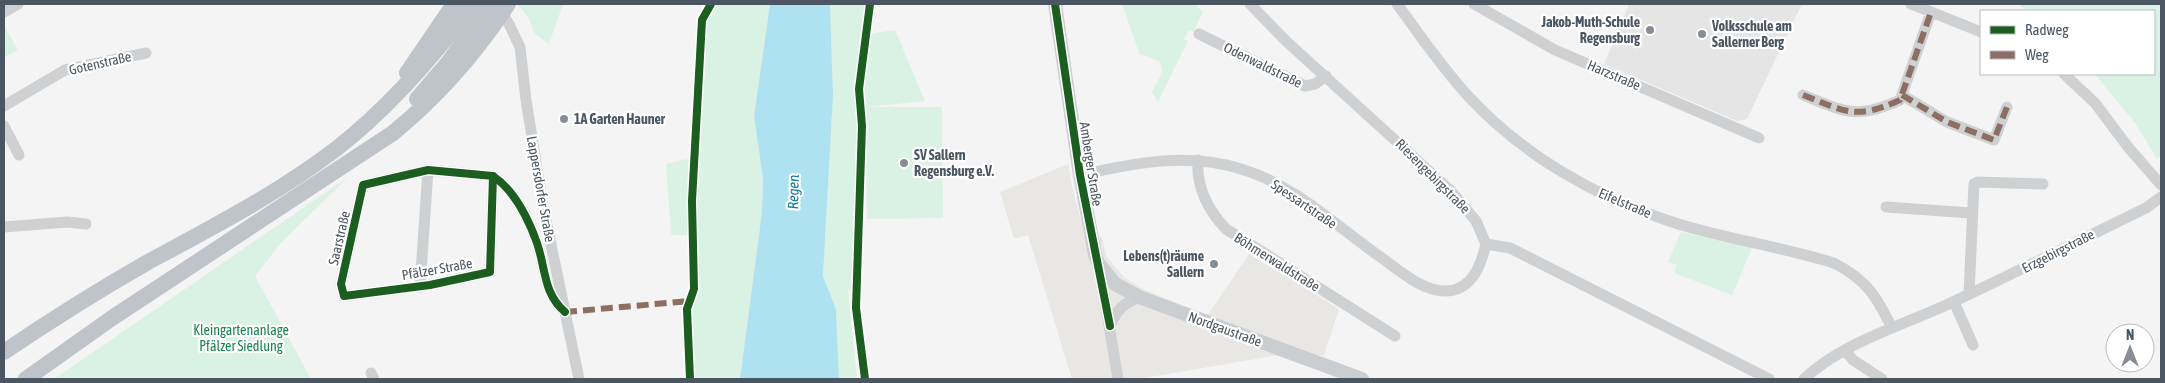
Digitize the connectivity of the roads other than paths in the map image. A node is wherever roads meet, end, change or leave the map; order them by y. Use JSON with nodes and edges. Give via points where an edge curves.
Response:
{"nodes":[{"id":1,"x":18,"y":4,"type":"edge"},
{"id":2,"x":454,"y":4,"type":"edge"},
{"id":3,"x":508,"y":4,"type":"edge"},
{"id":4,"x":1056,"y":4,"type":"edge"},
{"id":5,"x":1250,"y":4,"type":"edge"},
{"id":6,"x":1397,"y":4,"type":"edge"},
{"id":7,"x":1474,"y":4,"type":"edge"},
{"id":8,"x":1911,"y":4,"type":"edge"},
{"id":9,"x":489,"y":8,"type":"edge"},
{"id":10,"x":4,"y":12,"type":"edge"},
{"id":11,"x":1932,"y":12,"type":"junction"},
{"id":12,"x":1980,"y":32,"type":"edge"},
{"id":13,"x":1199,"y":34,"type":"dead end"},
{"id":14,"x":146,"y":52,"type":"dead end"},
{"id":15,"x":2065,"y":75,"type":"edge"},
{"id":16,"x":1326,"y":76,"type":"junction"},
{"id":17,"x":1803,"y":95,"type":"dead end"},
{"id":18,"x":1902,"y":95,"type":"junction"},
{"id":19,"x":4,"y":106,"type":"edge"},
{"id":20,"x":2007,"y":107,"type":"dead end"},
{"id":21,"x":379,"y":112,"type":"junction"},
{"id":22,"x":4,"y":126,"type":"edge"},
{"id":23,"x":1759,"y":138,"type":"dead end"},
{"id":24,"x":19,"y":155,"type":"dead end"},
{"id":25,"x":1198,"y":160,"type":"junction"},
{"id":26,"x":2143,"y":164,"type":"junction"},
{"id":27,"x":428,"y":170,"type":"junction"},
{"id":28,"x":1080,"y":175,"type":"junction"},
{"id":29,"x":2161,"y":175,"type":"edge"},
{"id":30,"x":493,"y":176,"type":"junction"},
{"id":31,"x":2043,"y":184,"type":"dead end"},
{"id":32,"x":2161,"y":185,"type":"edge"},
{"id":33,"x":2161,"y":197,"type":"edge"},
{"id":34,"x":1886,"y":207,"type":"dead end"},
{"id":35,"x":1972,"y":213,"type":"junction"},
{"id":36,"x":86,"y":224,"type":"dead end"},
{"id":37,"x":4,"y":226,"type":"edge"},
{"id":38,"x":1486,"y":244,"type":"junction"},
{"id":39,"x":1098,"y":263,"type":"junction"},
{"id":40,"x":420,"y":286,"type":"junction"},
{"id":41,"x":1969,"y":294,"type":"junction"},
{"id":42,"x":344,"y":296,"type":"joint"},
{"id":43,"x":1139,"y":297,"type":"junction"},
{"id":44,"x":1954,"y":302,"type":"junction"},
{"id":45,"x":565,"y":312,"type":"junction"},
{"id":46,"x":1110,"y":326,"type":"junction"},
{"id":47,"x":1892,"y":328,"type":"junction"},
{"id":48,"x":1394,"y":336,"type":"dead end"},
{"id":49,"x":1973,"y":345,"type":"dead end"},
{"id":50,"x":1845,"y":350,"type":"junction"},
{"id":51,"x":4,"y":352,"type":"edge"},
{"id":52,"x":1824,"y":364,"type":"junction"},
{"id":53,"x":26,"y":379,"type":"edge"},
{"id":54,"x":579,"y":379,"type":"edge"},
{"id":55,"x":1118,"y":379,"type":"edge"},
{"id":56,"x":1362,"y":379,"type":"edge"},
{"id":57,"x":1769,"y":379,"type":"edge"},
{"id":58,"x":1804,"y":379,"type":"edge"},
{"id":59,"x":1817,"y":379,"type":"edge"},
{"id":60,"x":1882,"y":379,"type":"edge"}],
"edges":[{"from":1,"to":10,"type":"street"},
{"from":2,"to":21,"type":"highway"},
{"from":3,"to":9,"type":"highway"},
{"from":4,"to":28,"type":"main road","name":"Amberger Straße"},
{"from":5,"to":16,"type":"street","name":"Riesengebirgstraße","via":[[1286,42]]},
{"from":6,"to":47,"type":"street","name":"Eifelstraße","via":[[1469,97],[1548,163],[1600,193],[1670,221],[1834,263],[1850,272],[1875,295]]},
{"from":7,"to":23,"type":"street","name":"Harzstraße","via":[[1555,50]]},
{"from":8,"to":11,"type":"street"},
{"from":9,"to":21,"type":"highway","via":[[429,61]]},
{"from":9,"to":45,"type":"street","name":"Lappersdorfer Straße","via":[[509,24],[520,47],[542,202]]},
{"from":9,"to":53,"type":"highway","via":[[459,71],[393,133]]},
{"from":11,"to":12,"type":"street"},
{"from":11,"to":18,"type":"street"},
{"from":13,"to":16,"type":"street","name":"Odenwaldstraße","via":[[1305,86]]},
{"from":14,"to":19,"type":"street","name":"Gotenstraße","via":[[65,70]]},
{"from":15,"to":26,"type":"street","via":[[2095,103]]},
{"from":16,"to":38,"type":"street","name":"Riesengebirgstraße","via":[[1451,191],[1476,221]]},
{"from":17,"to":18,"type":"street","via":[[1858,113],[1877,111],[1900,100]]},
{"from":18,"to":20,"type":"street","via":[[1947,122],[1994,140]]},
{"from":21,"to":51,"type":"highway","via":[[337,148],[264,199],[81,301]]},
{"from":22,"to":24,"type":"street"},
{"from":25,"to":28,"type":"street","name":"Spessartstraße","via":[[1146,162]]},
{"from":25,"to":38,"type":"street","name":"Spessartstraße","via":[[1243,169],[1275,182],[1407,276],[1436,290],[1455,289],[1472,279],[1482,261]]},
{"from":25,"to":48,"type":"street","name":"Böhmerwaldstraße","via":[[1197,174],[1204,198],[1226,229]]},
{"from":26,"to":29,"type":"street"},
{"from":26,"to":32,"type":"street"},
{"from":27,"to":30,"type":"street"},
{"from":27,"to":40,"type":"street"},
{"from":27,"to":42,"type":"street","name":"Saarstraße","via":[[363,185],[341,284]]},
{"from":28,"to":39,"type":"main road","name":"Amberger Straße"},
{"from":30,"to":40,"type":"street","name":"Pfälzer Straße","via":[[490,272]]},
{"from":30,"to":45,"type":"street","via":[[511,193],[528,222],[537,243],[550,297]]},
{"from":31,"to":35,"type":"street","via":[[1978,182],[1972,188]]},
{"from":33,"to":41,"type":"street","name":"Erzgebirgstraße","via":[[2146,208]]},
{"from":34,"to":35,"type":"street"},
{"from":35,"to":41,"type":"street"},
{"from":36,"to":37,"type":"street"},
{"from":38,"to":57,"type":"street","via":[[1510,248]]},
{"from":39,"to":43,"type":"main road","name":"Nordgaustraße","via":[[1115,284]]},
{"from":39,"to":46,"type":"street","name":"Amberger Straße"},
{"from":40,"to":42,"type":"street","name":"Pfälzer Straße"},
{"from":41,"to":44,"type":"street","name":"Erzgebirgstraße"},
{"from":43,"to":46,"type":"street","via":[[1124,305]]},
{"from":43,"to":56,"type":"main road","name":"Nordgaustraße"},
{"from":44,"to":47,"type":"street","name":"Erzgebirgstraße"},
{"from":44,"to":49,"type":"street"},
{"from":45,"to":54,"type":"street","name":"Lappersdorfer Straße"},
{"from":46,"to":55,"type":"street","name":"Amberger Straße"},
{"from":47,"to":50,"type":"street","name":"Erzgebirgstraße"},
{"from":50,"to":52,"type":"street","name":"Erzgebirgstraße"},
{"from":50,"to":60,"type":"street","via":[[1853,360]]},
{"from":52,"to":58,"type":"street","name":"Erzgebirgstraße"},
{"from":52,"to":59,"type":"street"}]}
